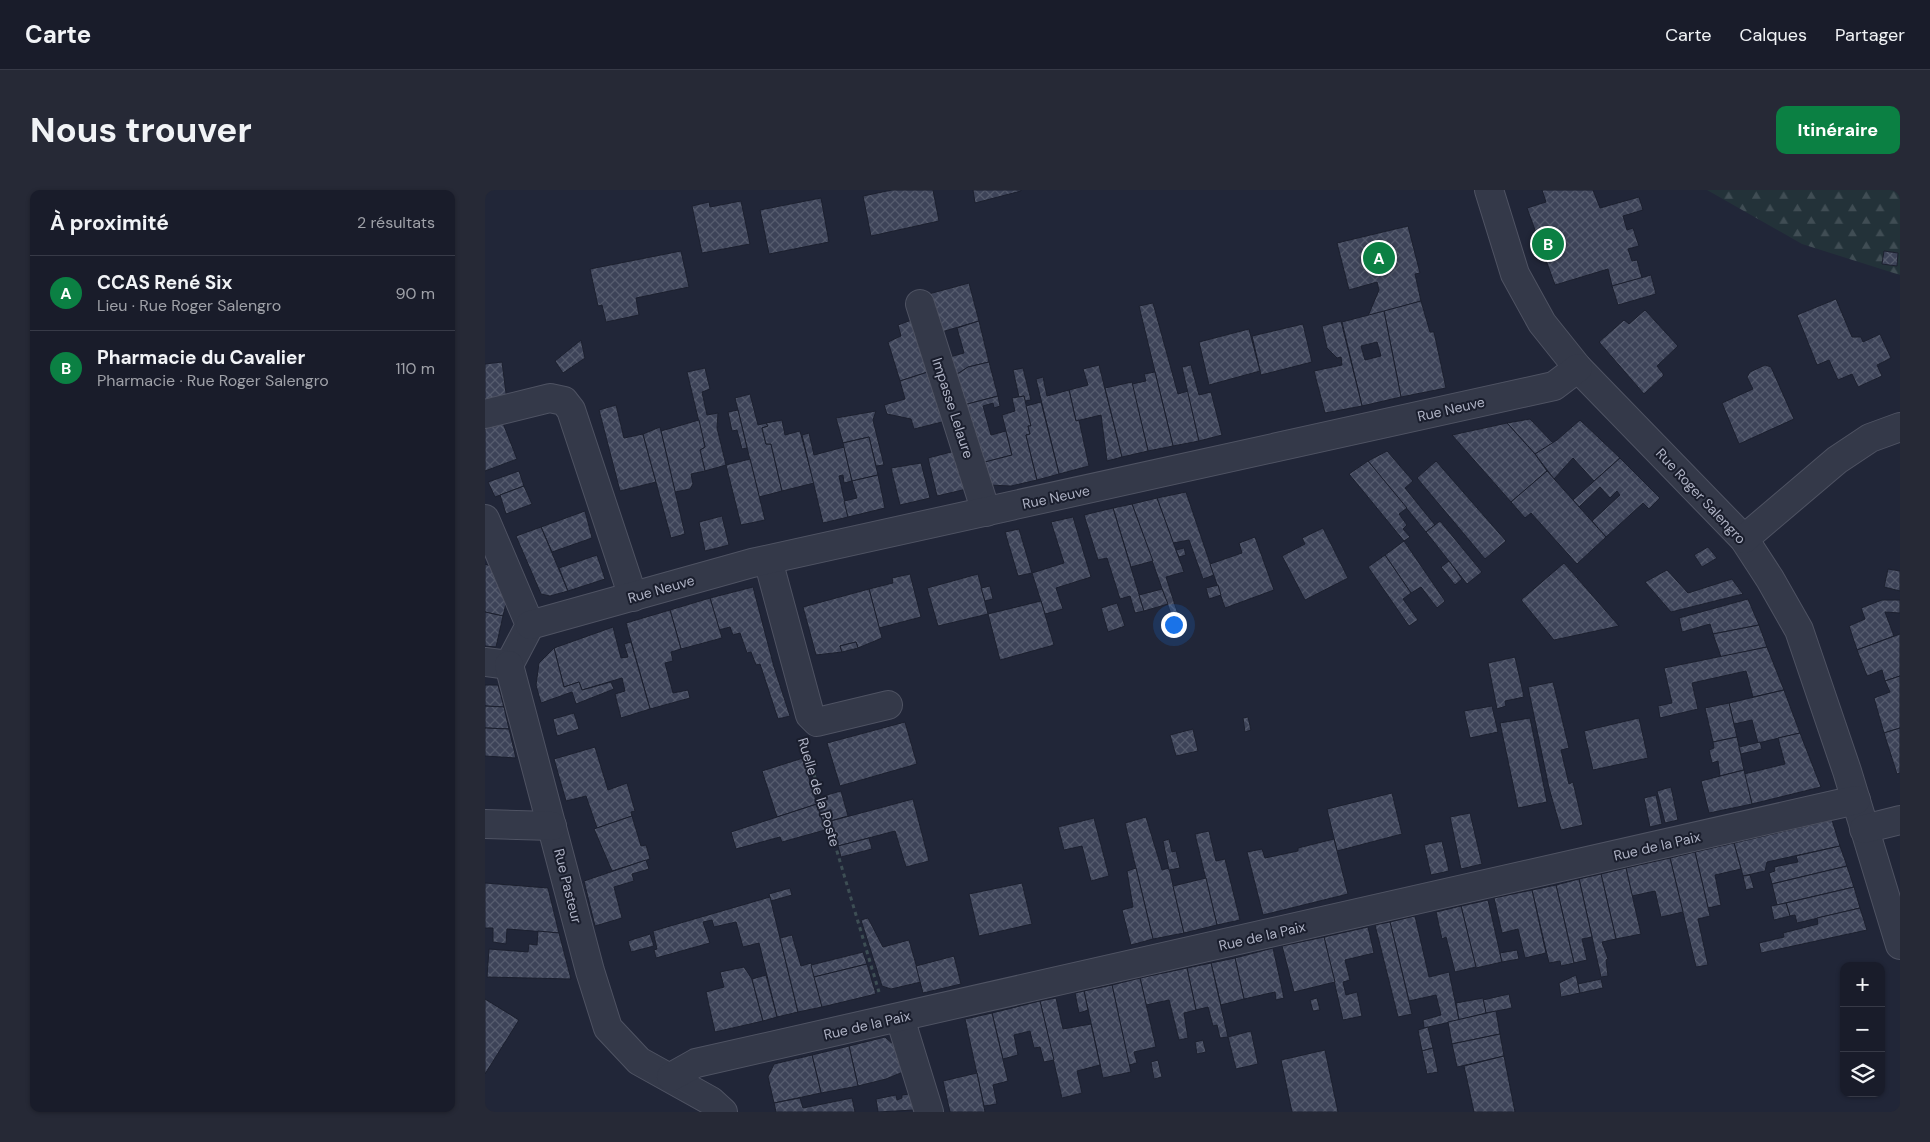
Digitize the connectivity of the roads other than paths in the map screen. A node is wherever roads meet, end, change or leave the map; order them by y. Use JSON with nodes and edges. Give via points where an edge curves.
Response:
{"nodes":[{"id":1,"x":1489,"y":190,"type":"edge"},
{"id":2,"x":920,"y":304,"type":"dead end"},
{"id":3,"x":1578,"y":368,"type":"junction"},
{"id":4,"x":485,"y":414,"type":"edge"},
{"id":5,"x":1900,"y":428,"type":"edge"},
{"id":6,"x":986,"y":512,"type":"junction"},
{"id":7,"x":485,"y":519,"type":"edge"},
{"id":8,"x":1744,"y":539,"type":"junction"},
{"id":9,"x":768,"y":560,"type":"junction"},
{"id":10,"x":633,"y":597,"type":"junction"},
{"id":11,"x":530,"y":625,"type":"junction"},
{"id":12,"x":497,"y":663,"type":"edge"},
{"id":13,"x":888,"y":705,"type":"dead end"},
{"id":14,"x":1856,"y":800,"type":"junction"},
{"id":15,"x":1900,"y":820,"type":"edge"},
{"id":16,"x":485,"y":824,"type":"edge"},
{"id":17,"x":552,"y":826,"type":"junction"},
{"id":18,"x":1864,"y":829,"type":"junction"},
{"id":19,"x":1900,"y":945,"type":"edge"},
{"id":20,"x":893,"y":1019,"type":"junction"},
{"id":21,"x":671,"y":1077,"type":"junction"},
{"id":22,"x":723,"y":1112,"type":"edge"},
{"id":23,"x":929,"y":1112,"type":"edge"}],
"edges":[{"from":1,"to":3,"type":"street","name":"Rue Roger Salengro","via":[[1515,274],[1542,324]]},
{"from":2,"to":6,"type":"street","name":"Impasse Lelaure"},
{"from":3,"to":6,"type":"street","name":"Rue Neuve","via":[[1554,386]]},
{"from":3,"to":8,"type":"street","name":"Rue Roger Salengro"},
{"from":4,"to":10,"type":"street","via":[[550,398],[564,401],[571,410]]},
{"from":5,"to":8,"type":"street","via":[[1870,438],[1837,460]]},
{"from":6,"to":9,"type":"street","name":"Rue Neuve"},
{"from":7,"to":11,"type":"street"},
{"from":8,"to":14,"type":"street","name":"Rue Roger Salengro","via":[[1799,630]]},
{"from":9,"to":10,"type":"street","name":"Rue Neuve"},
{"from":9,"to":13,"type":"street","name":"Ruelle de la Poste","via":[[810,716],[817,722]]},
{"from":10,"to":11,"type":"street","name":"Rue Neuve"},
{"from":11,"to":12,"type":"street"},
{"from":12,"to":17,"type":"street","name":"Rue Pasteur"},
{"from":14,"to":18,"type":"street","name":"Rue Roger Salengro"},
{"from":14,"to":20,"type":"street","name":"Rue de la Paix"},
{"from":15,"to":18,"type":"street"},
{"from":16,"to":17,"type":"street"},
{"from":17,"to":21,"type":"street","name":"Rue Pasteur","via":[[608,1028],[639,1061]]},
{"from":18,"to":19,"type":"street","name":"Rue Roger Salengro"},
{"from":20,"to":21,"type":"street","name":"Rue de la Paix","via":[[697,1063]]},
{"from":20,"to":23,"type":"street"},
{"from":21,"to":22,"type":"street","name":"Rue Pasteur"}]}
